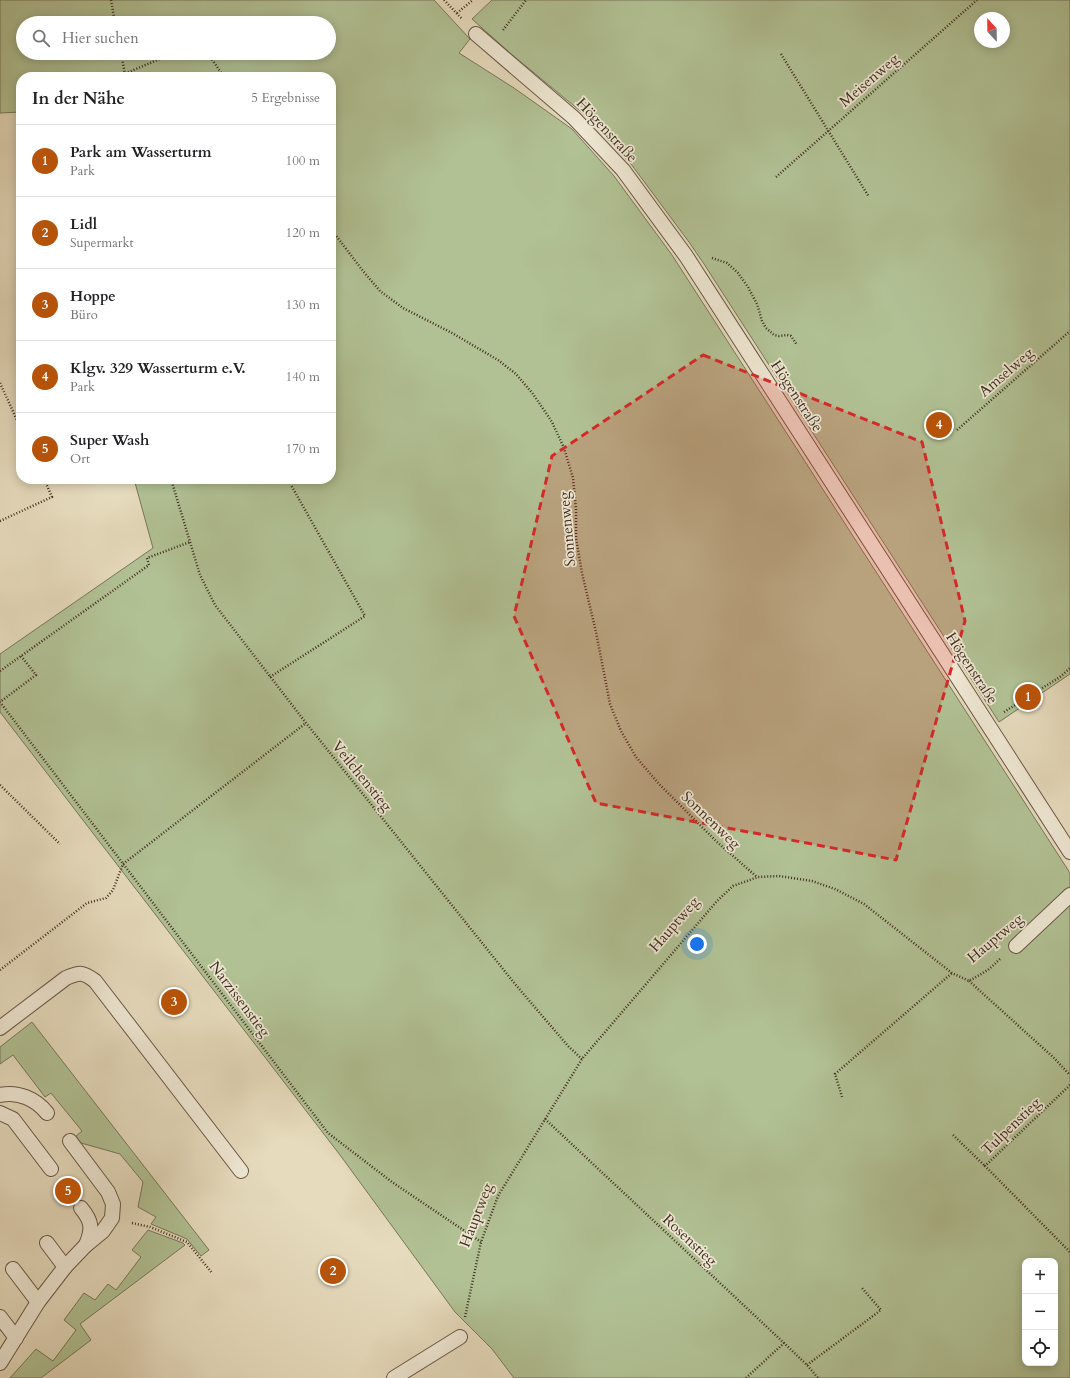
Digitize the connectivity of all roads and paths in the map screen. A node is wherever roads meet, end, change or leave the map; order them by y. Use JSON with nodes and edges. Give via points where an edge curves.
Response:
{"nodes":[{"id":1,"x":111,"y":0,"type":"edge"},
{"id":2,"x":444,"y":0,"type":"edge"},
{"id":3,"x":473,"y":0,"type":"edge"},
{"id":4,"x":526,"y":0,"type":"edge"},
{"id":5,"x":977,"y":0,"type":"edge"},
{"id":6,"x":457,"y":13,"type":"junction"},
{"id":7,"x":114,"y":16,"type":"edge"},
{"id":8,"x":504,"y":29,"type":"dead end"},
{"id":9,"x":476,"y":34,"type":"joint"},
{"id":10,"x":781,"y":54,"type":"dead end"},
{"id":11,"x":122,"y":60,"type":"edge"},
{"id":12,"x":158,"y":60,"type":"edge"},
{"id":13,"x":212,"y":60,"type":"edge"},
{"id":14,"x":125,"y":72,"type":"edge"},
{"id":15,"x":130,"y":72,"type":"edge"},
{"id":16,"x":221,"y":72,"type":"edge"},
{"id":17,"x":828,"y":131,"type":"junction"},
{"id":18,"x":776,"y":177,"type":"dead end"},
{"id":19,"x":869,"y":197,"type":"dead end"},
{"id":20,"x":336,"y":236,"type":"edge"},
{"id":21,"x":686,"y":256,"type":"junction"},
{"id":22,"x":1070,"y":331,"type":"edge"},
{"id":23,"x":797,"y":345,"type":"dead end"},
{"id":24,"x":0,"y":383,"type":"edge"},
{"id":25,"x":16,"y":418,"type":"edge"},
{"id":26,"x":957,"y":430,"type":"dead end"},
{"id":27,"x":46,"y":484,"type":"edge"},
{"id":28,"x":173,"y":484,"type":"edge"},
{"id":29,"x":291,"y":485,"type":"dead end"},
{"id":30,"x":0,"y":521,"type":"edge"},
{"id":31,"x":190,"y":542,"type":"junction"},
{"id":32,"x":21,"y":656,"type":"junction"},
{"id":33,"x":1070,"y":668,"type":"edge"},
{"id":34,"x":0,"y":671,"type":"edge"},
{"id":35,"x":270,"y":676,"type":"junction"},
{"id":36,"x":306,"y":723,"type":"junction"},
{"id":37,"x":987,"y":723,"type":"junction"},
{"id":38,"x":0,"y":785,"type":"edge"},
{"id":39,"x":60,"y":844,"type":"dead end"},
{"id":40,"x":1070,"y":852,"type":"edge"},
{"id":41,"x":123,"y":864,"type":"junction"},
{"id":42,"x":758,"y":877,"type":"junction"},
{"id":43,"x":1070,"y":895,"type":"edge"},
{"id":44,"x":1016,"y":946,"type":"joint"},
{"id":45,"x":0,"y":970,"type":"edge"},
{"id":46,"x":952,"y":973,"type":"junction"},
{"id":47,"x":969,"y":981,"type":"junction"},
{"id":48,"x":0,"y":1028,"type":"edge"},
{"id":49,"x":582,"y":1059,"type":"junction"},
{"id":50,"x":1070,"y":1075,"type":"edge"},
{"id":51,"x":1070,"y":1085,"type":"edge"},
{"id":52,"x":0,"y":1095,"type":"edge"},
{"id":53,"x":842,"y":1097,"type":"dead end"},
{"id":54,"x":0,"y":1112,"type":"edge"},
{"id":55,"x":47,"y":1113,"type":"dead end"},
{"id":56,"x":545,"y":1119,"type":"junction"},
{"id":57,"x":953,"y":1135,"type":"dead end"},
{"id":58,"x":70,"y":1142,"type":"dead end"},
{"id":59,"x":985,"y":1166,"type":"junction"},
{"id":60,"x":51,"y":1169,"type":"dead end"},
{"id":61,"x":241,"y":1171,"type":"dead end"},
{"id":62,"x":81,"y":1208,"type":"dead end"},
{"id":63,"x":150,"y":1227,"type":"dead end"},
{"id":64,"x":481,"y":1242,"type":"junction"},
{"id":65,"x":46,"y":1243,"type":"dead end"},
{"id":66,"x":86,"y":1246,"type":"junction"},
{"id":67,"x":1070,"y":1252,"type":"edge"},
{"id":68,"x":66,"y":1267,"type":"junction"},
{"id":69,"x":13,"y":1269,"type":"dead end"},
{"id":70,"x":212,"y":1273,"type":"dead end"},
{"id":71,"x":862,"y":1288,"type":"dead end"},
{"id":72,"x":38,"y":1302,"type":"junction"},
{"id":73,"x":0,"y":1317,"type":"edge"},
{"id":74,"x":460,"y":1337,"type":"joint"},
{"id":75,"x":16,"y":1338,"type":"junction"},
{"id":76,"x":784,"y":1343,"type":"junction"},
{"id":77,"x":0,"y":1363,"type":"edge"},
{"id":78,"x":807,"y":1365,"type":"junction"},
{"id":79,"x":394,"y":1378,"type":"edge"},
{"id":80,"x":746,"y":1378,"type":"edge"},
{"id":81,"x":818,"y":1378,"type":"edge"}],
"edges":[{"from":1,"to":7,"type":"path"},
{"from":2,"to":6,"type":"path"},
{"from":3,"to":6,"type":"path"},
{"from":4,"to":8,"type":"path"},
{"from":5,"to":17,"type":"path","name":"Meisenweg"},
{"from":6,"to":9,"type":"path"},
{"from":9,"to":21,"type":"lane","name":"Högenstraße","via":[[574,118],[623,170]]},
{"from":10,"to":17,"type":"path"},
{"from":11,"to":14,"type":"path"},
{"from":12,"to":15,"type":"path"},
{"from":13,"to":16,"type":"path"},
{"from":17,"to":18,"type":"path","name":"Meisenweg"},
{"from":17,"to":19,"type":"path"},
{"from":20,"to":42,"type":"path","name":"Sonnenweg","via":[[380,291],[403,308],[498,360],[516,374],[552,422],[564,448],[573,478],[576,538],[582,573],[610,704],[621,732],[636,757],[659,784],[717,842]]},
{"from":21,"to":23,"type":"path","via":[[710,257],[727,264],[738,273],[748,287],[766,328],[774,335],[791,336]]},
{"from":21,"to":37,"type":"lane","name":"Högenstraße"},
{"from":22,"to":26,"type":"path","name":"Amselweg"},
{"from":24,"to":25,"type":"path"},
{"from":27,"to":30,"type":"path","via":[[52,497]]},
{"from":28,"to":31,"type":"path","name":"Veilchenstieg"},
{"from":29,"to":35,"type":"path","via":[[365,616]]},
{"from":31,"to":32,"type":"path","via":[[147,558],[149,565]]},
{"from":31,"to":35,"type":"path","name":"Veilchenstieg","via":[[200,575],[215,605]]},
{"from":32,"to":34,"type":"path"},
{"from":32,"to":41,"type":"path","name":"Narzissenstieg","via":[[36,675],[0,702]]},
{"from":33,"to":37,"type":"path"},
{"from":35,"to":36,"type":"path","name":"Veilchenstieg"},
{"from":36,"to":41,"type":"path"},
{"from":36,"to":49,"type":"path","name":"Veilchenstieg","via":[[515,984]]},
{"from":37,"to":40,"type":"lane","name":"Högenstraße"},
{"from":38,"to":39,"type":"path"},
{"from":41,"to":45,"type":"path","via":[[113,890],[106,898],[87,903]]},
{"from":41,"to":64,"type":"path","name":"Narzissenstieg","via":[[328,1133],[392,1182]]},
{"from":42,"to":46,"type":"path","name":"Hauptweg","via":[[779,876],[812,881],[836,889],[864,904]]},
{"from":42,"to":49,"type":"path","name":"Hauptweg","via":[[733,886],[716,900]]},
{"from":43,"to":44,"type":"lane","name":"Hauptweg"},
{"from":44,"to":47,"type":"path","name":"Hauptweg","via":[[988,970]]},
{"from":46,"to":47,"type":"path","name":"Hauptweg"},
{"from":46,"to":53,"type":"path","via":[[835,1074]]},
{"from":47,"to":50,"type":"path"},
{"from":48,"to":61,"type":"lane","via":[[66,978],[78,973],[86,975],[95,981]]},
{"from":49,"to":56,"type":"path","name":"Hauptweg"},
{"from":51,"to":59,"type":"path","name":"Tulpenstieg"},
{"from":52,"to":55,"type":"lane","via":[[19,1095],[32,1099]]},
{"from":54,"to":60,"type":"lane","via":[[13,1119]]},
{"from":56,"to":64,"type":"path","name":"Hauptweg","via":[[498,1196]]},
{"from":56,"to":76,"type":"path","name":"Rosenstieg"},
{"from":57,"to":59,"type":"path"},
{"from":58,"to":66,"type":"lane","via":[[108,1192],[113,1204],[112,1218],[103,1231]]},
{"from":59,"to":67,"type":"path","name":"Tulpenstieg"},
{"from":62,"to":66,"type":"lane","via":[[90,1224]]},
{"from":63,"to":70,"type":"path","via":[[187,1242]]},
{"from":64,"to":74,"type":"path","name":"Hauptweg"},
{"from":65,"to":68,"type":"lane"},
{"from":66,"to":68,"type":"lane"},
{"from":68,"to":72,"type":"lane"},
{"from":69,"to":72,"type":"lane"},
{"from":71,"to":78,"type":"path","via":[[881,1310]]},
{"from":72,"to":75,"type":"lane"},
{"from":73,"to":75,"type":"lane"},
{"from":74,"to":79,"type":"lane"},
{"from":75,"to":77,"type":"lane"},
{"from":76,"to":78,"type":"path","name":"Rosenstieg"},
{"from":76,"to":80,"type":"path"},
{"from":78,"to":81,"type":"path","name":"Rosenstieg"}]}
